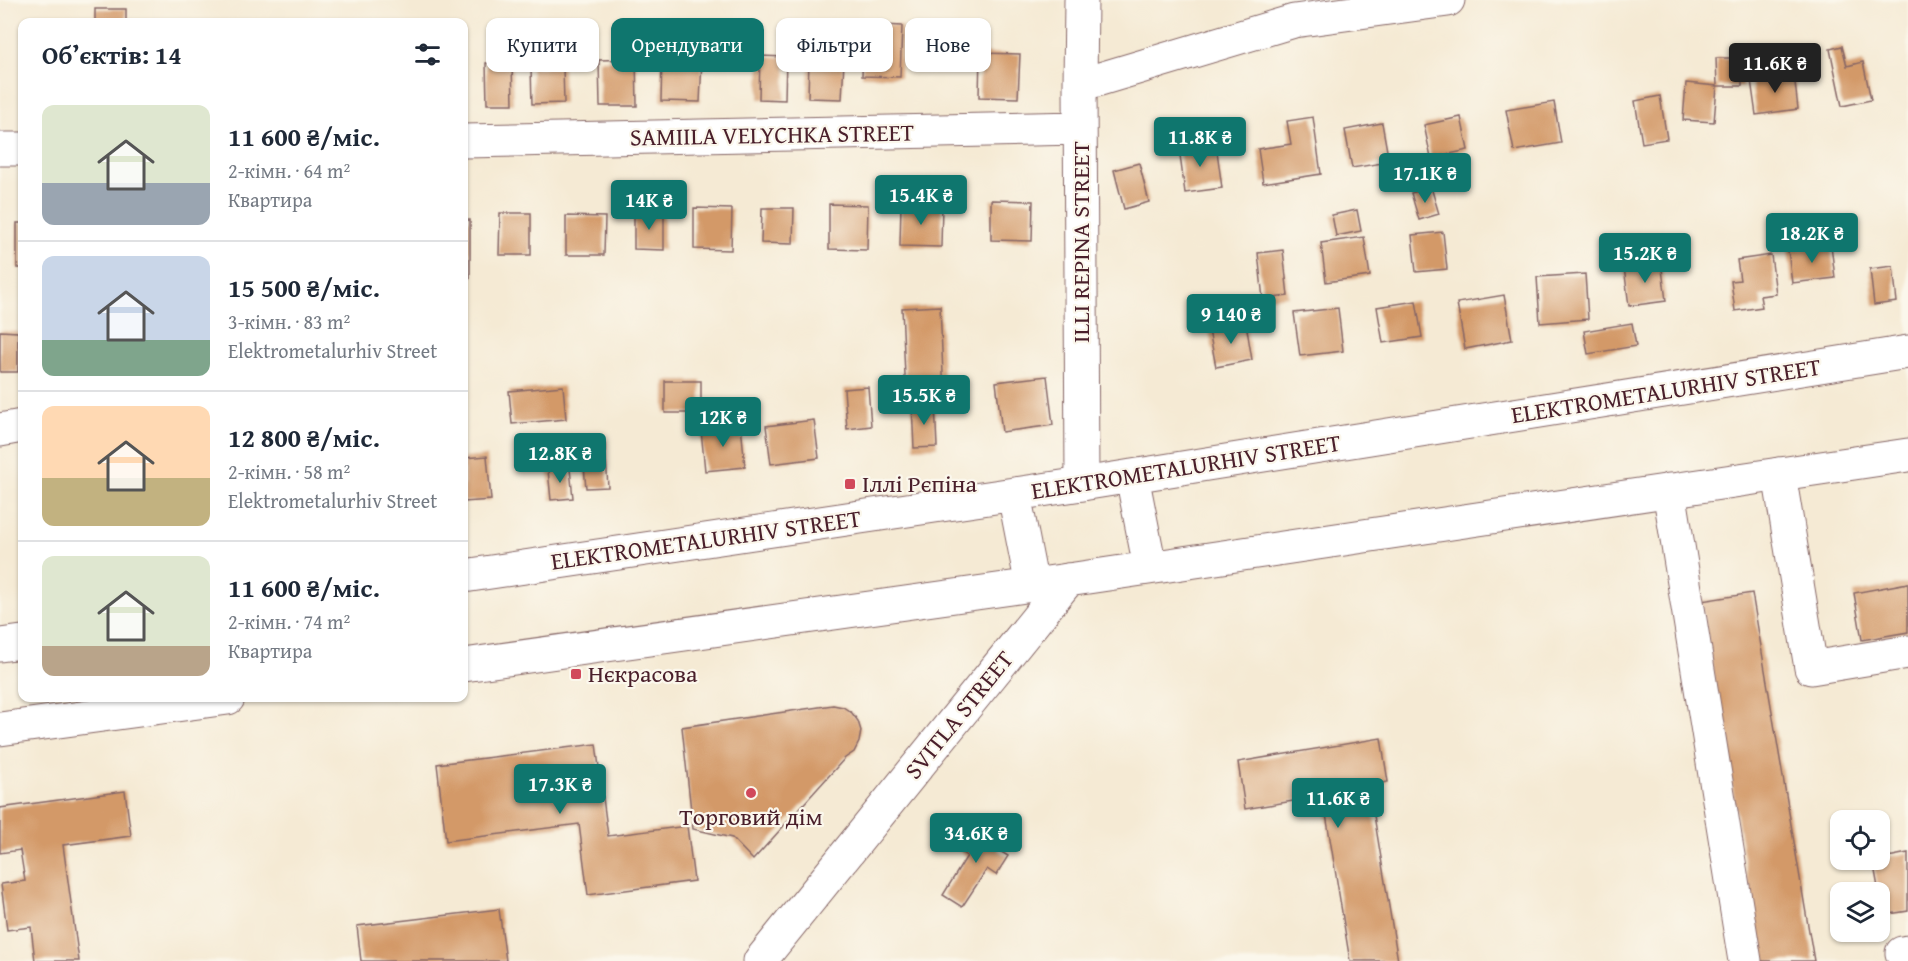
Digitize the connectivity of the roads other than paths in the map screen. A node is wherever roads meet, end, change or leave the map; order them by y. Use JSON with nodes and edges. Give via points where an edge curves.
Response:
{"nodes":[{"id":1,"x":1081,"y":0,"type":"edge"},
{"id":2,"x":1448,"y":0,"type":"edge"},
{"id":3,"x":1080,"y":85,"type":"junction"},
{"id":4,"x":1080,"y":129,"type":"junction"},
{"id":5,"x":468,"y":141,"type":"edge"},
{"id":6,"x":0,"y":149,"type":"edge"},
{"id":7,"x":18,"y":149,"type":"edge"},
{"id":8,"x":1908,"y":352,"type":"edge"},
{"id":9,"x":18,"y":427,"type":"edge"},
{"id":10,"x":0,"y":429,"type":"edge"},
{"id":11,"x":1908,"y":455,"type":"edge"},
{"id":12,"x":1779,"y":474,"type":"junction"},
{"id":13,"x":1132,"y":476,"type":"junction"},
{"id":14,"x":1082,"y":484,"type":"junction"},
{"id":15,"x":1669,"y":490,"type":"junction"},
{"id":16,"x":1014,"y":494,"type":"junction"},
{"id":17,"x":1150,"y":567,"type":"junction"},
{"id":18,"x":468,"y":575,"type":"edge"},
{"id":19,"x":1068,"y":580,"type":"junction"},
{"id":20,"x":1032,"y":586,"type":"junction"},
{"id":21,"x":18,"y":643,"type":"edge"},
{"id":22,"x":0,"y":645,"type":"edge"},
{"id":23,"x":1908,"y":652,"type":"edge"},
{"id":24,"x":468,"y":664,"type":"edge"},
{"id":25,"x":199,"y":702,"type":"edge"},
{"id":26,"x":0,"y":729,"type":"edge"},
{"id":27,"x":760,"y":961,"type":"edge"},
{"id":28,"x":1745,"y":961,"type":"edge"}],
"edges":[{"from":1,"to":3,"type":"main road","name":"ILLI REPINA STREET"},
{"from":2,"to":3,"type":"main road","via":[[1294,21]]},
{"from":3,"to":4,"type":"main road","name":"ILLI REPINA STREET"},
{"from":4,"to":5,"type":"main road","name":"SAMIILA VELYCHKA STREET"},
{"from":4,"to":14,"type":"main road","name":"ILLI REPINA STREET"},
{"from":6,"to":7,"type":"main road"},
{"from":8,"to":13,"type":"main road","name":"ELEKTROMETALURHIV STREET"},
{"from":9,"to":10,"type":"main road"},
{"from":11,"to":12,"type":"main road"},
{"from":12,"to":15,"type":"main road"},
{"from":12,"to":23,"type":"main road","via":[[1811,668]]},
{"from":13,"to":14,"type":"main road","name":"ELEKTROMETALURHIV STREET"},
{"from":13,"to":17,"type":"main road"},
{"from":14,"to":16,"type":"main road","name":"ELEKTROMETALURHIV STREET"},
{"from":15,"to":17,"type":"main road"},
{"from":15,"to":28,"type":"main road"},
{"from":16,"to":18,"type":"main road","name":"ELEKTROMETALURHIV STREET"},
{"from":16,"to":20,"type":"main road"},
{"from":17,"to":19,"type":"main road"},
{"from":19,"to":20,"type":"main road"},
{"from":19,"to":27,"type":"main road","name":"SVITLA STREET"},
{"from":20,"to":24,"type":"main road"},
{"from":21,"to":22,"type":"main road"},
{"from":25,"to":26,"type":"main road"}]}
